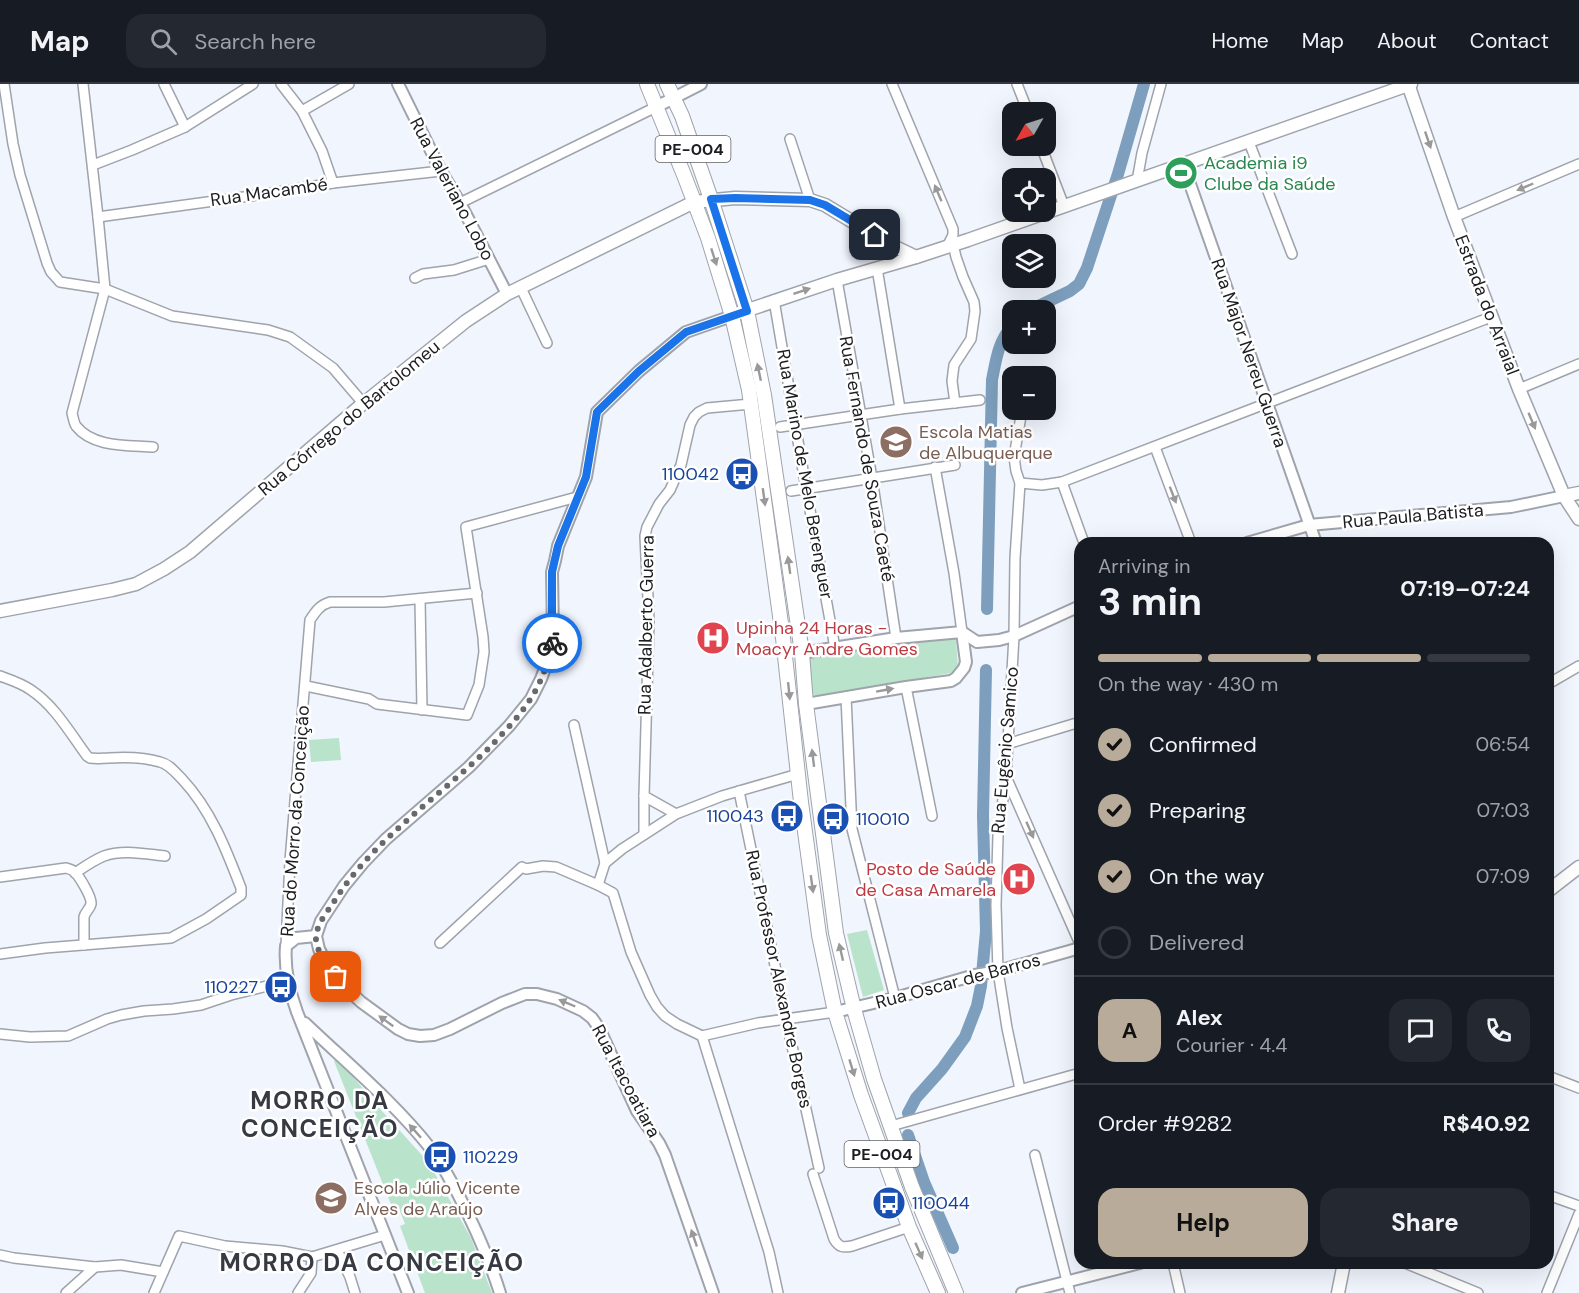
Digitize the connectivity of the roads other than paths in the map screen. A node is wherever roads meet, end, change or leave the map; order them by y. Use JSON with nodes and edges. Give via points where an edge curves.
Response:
{"nodes":[{"id":1,"x":4,"y":84,"type":"edge"},
{"id":2,"x":83,"y":84,"type":"edge"},
{"id":3,"x":164,"y":84,"type":"edge"},
{"id":4,"x":253,"y":84,"type":"edge"},
{"id":5,"x":281,"y":84,"type":"edge"},
{"id":6,"x":349,"y":84,"type":"edge"},
{"id":7,"x":398,"y":84,"type":"edge"},
{"id":8,"x":646,"y":84,"type":"edge"},
{"id":9,"x":667,"y":84,"type":"edge"},
{"id":10,"x":701,"y":84,"type":"edge"},
{"id":11,"x":892,"y":84,"type":"edge"},
{"id":12,"x":1017,"y":84,"type":"edge"},
{"id":13,"x":1161,"y":84,"type":"edge"},
{"id":14,"x":1409,"y":84,"type":"edge"},
{"id":15,"x":674,"y":99,"type":"junction"},
{"id":16,"x":1024,"y":102,"type":"edge"},
{"id":17,"x":657,"y":107,"type":"junction"},
{"id":18,"x":302,"y":111,"type":"junction"},
{"id":19,"x":185,"y":127,"type":"junction"},
{"id":20,"x":790,"y":139,"type":"dead end"},
{"id":21,"x":1249,"y":142,"type":"junction"},
{"id":22,"x":1045,"y":156,"type":"edge"},
{"id":23,"x":1183,"y":164,"type":"junction"},
{"id":24,"x":1579,"y":164,"type":"edge"},
{"id":25,"x":93,"y":165,"type":"junction"},
{"id":26,"x":441,"y":171,"type":"junction"},
{"id":27,"x":1137,"y":181,"type":"junction"},
{"id":28,"x":333,"y":183,"type":"junction"},
{"id":29,"x":711,"y":199,"type":"junction"},
{"id":30,"x":810,"y":200,"type":"junction"},
{"id":31,"x":694,"y":202,"type":"junction"},
{"id":32,"x":460,"y":203,"type":"junction"},
{"id":33,"x":1064,"y":206,"type":"junction"},
{"id":34,"x":1454,"y":217,"type":"junction"},
{"id":35,"x":98,"y":218,"type":"junction"},
{"id":36,"x":953,"y":229,"type":"junction"},
{"id":37,"x":968,"y":240,"type":"junction"},
{"id":38,"x":950,"y":245,"type":"junction"},
{"id":39,"x":1292,"y":254,"type":"dead end"},
{"id":40,"x":916,"y":257,"type":"junction"},
{"id":41,"x":489,"y":259,"type":"junction"},
{"id":42,"x":876,"y":268,"type":"junction"},
{"id":43,"x":416,"y":278,"type":"dead end"},
{"id":44,"x":837,"y":280,"type":"junction"},
{"id":45,"x":520,"y":288,"type":"junction"},
{"id":46,"x":105,"y":289,"type":"junction"},
{"id":47,"x":507,"y":294,"type":"junction"},
{"id":48,"x":774,"y":300,"type":"junction"},
{"id":49,"x":747,"y":311,"type":"junction"},
{"id":50,"x":732,"y":316,"type":"junction"},
{"id":51,"x":1491,"y":318,"type":"junction"},
{"id":52,"x":546,"y":343,"type":"dead end"},
{"id":53,"x":1579,"y":364,"type":"edge"},
{"id":54,"x":1519,"y":389,"type":"junction"},
{"id":55,"x":980,"y":400,"type":"dead end"},
{"id":56,"x":363,"y":403,"type":"junction"},
{"id":57,"x":955,"y":403,"type":"junction"},
{"id":58,"x":751,"y":404,"type":"junction"},
{"id":59,"x":1267,"y":404,"type":"junction"},
{"id":60,"x":900,"y":409,"type":"junction"},
{"id":61,"x":860,"y":415,"type":"junction"},
{"id":62,"x":1020,"y":420,"type":"edge"},
{"id":63,"x":795,"y":425,"type":"junction"},
{"id":64,"x":780,"y":427,"type":"dead end"},
{"id":65,"x":153,"y":447,"type":"dead end"},
{"id":66,"x":1155,"y":447,"type":"junction"},
{"id":67,"x":955,"y":465,"type":"dead end"},
{"id":68,"x":935,"y":467,"type":"junction"},
{"id":69,"x":872,"y":478,"type":"junction"},
{"id":70,"x":1062,"y":482,"type":"junction"},
{"id":71,"x":1020,"y":483,"type":"junction"},
{"id":72,"x":806,"y":488,"type":"junction"},
{"id":73,"x":791,"y":491,"type":"dead end"},
{"id":74,"x":1579,"y":493,"type":"edge"},
{"id":75,"x":1564,"y":496,"type":"junction"},
{"id":76,"x":577,"y":497,"type":"junction"},
{"id":77,"x":1579,"y":519,"type":"edge"},
{"id":78,"x":1309,"y":525,"type":"junction"},
{"id":79,"x":1082,"y":537,"type":"edge"},
{"id":80,"x":1189,"y":537,"type":"edge"},
{"id":81,"x":1268,"y":537,"type":"edge"},
{"id":82,"x":1314,"y":537,"type":"edge"},
{"id":83,"x":477,"y":593,"type":"junction"},
{"id":84,"x":420,"y":599,"type":"junction"},
{"id":85,"x":1074,"y":609,"type":"edge"},
{"id":86,"x":0,"y":611,"type":"edge"},
{"id":87,"x":962,"y":632,"type":"junction"},
{"id":88,"x":1014,"y":636,"type":"junction"},
{"id":89,"x":896,"y":638,"type":"junction"},
{"id":90,"x":835,"y":648,"type":"junction"},
{"id":91,"x":802,"y":653,"type":"junction"},
{"id":92,"x":1579,"y":666,"type":"edge"},
{"id":93,"x":0,"y":676,"type":"edge"},
{"id":94,"x":1554,"y":681,"type":"edge"},
{"id":95,"x":306,"y":687,"type":"junction"},
{"id":96,"x":906,"y":687,"type":"junction"},
{"id":97,"x":846,"y":697,"type":"junction"},
{"id":98,"x":806,"y":704,"type":"junction"},
{"id":99,"x":422,"y":710,"type":"junction"},
{"id":100,"x":1074,"y":724,"type":"edge"},
{"id":101,"x":574,"y":725,"type":"dead end"},
{"id":102,"x":1007,"y":744,"type":"junction"},
{"id":103,"x":798,"y":774,"type":"junction"},
{"id":104,"x":1006,"y":777,"type":"junction"},
{"id":105,"x":739,"y":791,"type":"junction"},
{"id":106,"x":644,"y":796,"type":"junction"},
{"id":107,"x":676,"y":814,"type":"junction"},
{"id":108,"x":932,"y":816,"type":"dead end"},
{"id":109,"x":644,"y":834,"type":"junction"},
{"id":110,"x":165,"y":856,"type":"dead end"},
{"id":111,"x":605,"y":863,"type":"junction"},
{"id":112,"x":1579,"y":867,"type":"edge"},
{"id":113,"x":75,"y":873,"type":"junction"},
{"id":114,"x":0,"y":877,"type":"edge"},
{"id":115,"x":598,"y":885,"type":"junction"},
{"id":116,"x":1554,"y":886,"type":"edge"},
{"id":117,"x":1074,"y":932,"type":"edge"},
{"id":118,"x":316,"y":936,"type":"junction"},
{"id":119,"x":440,"y":943,"type":"dead end"},
{"id":120,"x":84,"y":945,"type":"junction"},
{"id":121,"x":286,"y":946,"type":"junction"},
{"id":122,"x":1074,"y":948,"type":"edge"},
{"id":123,"x":0,"y":954,"type":"edge"},
{"id":124,"x":995,"y":972,"type":"junction"},
{"id":125,"x":287,"y":981,"type":"junction"},
{"id":126,"x":895,"y":998,"type":"junction"},
{"id":127,"x":854,"y":1009,"type":"junction"},
{"id":128,"x":836,"y":1012,"type":"junction"},
{"id":129,"x":786,"y":1019,"type":"junction"},
{"id":130,"x":301,"y":1020,"type":"junction"},
{"id":131,"x":0,"y":1034,"type":"edge"},
{"id":132,"x":702,"y":1036,"type":"junction"},
{"id":133,"x":1074,"y":1075,"type":"edge"},
{"id":134,"x":1554,"y":1078,"type":"edge"},
{"id":135,"x":1579,"y":1088,"type":"edge"},
{"id":136,"x":1020,"y":1089,"type":"junction"},
{"id":137,"x":891,"y":1126,"type":"junction"},
{"id":138,"x":1035,"y":1155,"type":"dead end"},
{"id":139,"x":1554,"y":1197,"type":"edge"},
{"id":140,"x":1579,"y":1206,"type":"edge"},
{"id":141,"x":1579,"y":1214,"type":"edge"},
{"id":142,"x":909,"y":1227,"type":"junction"},
{"id":143,"x":385,"y":1235,"type":"junction"},
{"id":144,"x":337,"y":1250,"type":"junction"},
{"id":145,"x":0,"y":1255,"type":"edge"},
{"id":146,"x":312,"y":1257,"type":"junction"},
{"id":147,"x":94,"y":1267,"type":"junction"},
{"id":148,"x":1122,"y":1269,"type":"edge"},
{"id":149,"x":1174,"y":1269,"type":"edge"},
{"id":150,"x":1343,"y":1269,"type":"edge"},
{"id":151,"x":1420,"y":1269,"type":"edge"},
{"id":152,"x":163,"y":1272,"type":"junction"},
{"id":153,"x":1069,"y":1287,"type":"edge"},
{"id":154,"x":66,"y":1293,"type":"edge"},
{"id":155,"x":154,"y":1293,"type":"edge"},
{"id":156,"x":298,"y":1293,"type":"edge"},
{"id":157,"x":355,"y":1293,"type":"edge"},
{"id":158,"x":408,"y":1293,"type":"edge"},
{"id":159,"x":500,"y":1293,"type":"edge"},
{"id":160,"x":713,"y":1293,"type":"edge"},
{"id":161,"x":778,"y":1293,"type":"edge"},
{"id":162,"x":938,"y":1293,"type":"edge"},
{"id":163,"x":956,"y":1293,"type":"edge"},
{"id":164,"x":1022,"y":1293,"type":"edge"},
{"id":165,"x":1180,"y":1293,"type":"edge"},
{"id":166,"x":1338,"y":1293,"type":"edge"},
{"id":167,"x":1478,"y":1293,"type":"edge"},
{"id":168,"x":1547,"y":1293,"type":"edge"}],
"edges":[{"from":1,"to":46,"type":"street","via":[[20,175],[51,272],[60,282]]},
{"from":2,"to":25,"type":"street"},
{"from":3,"to":19,"type":"street"},
{"from":4,"to":19,"type":"street"},
{"from":5,"to":18,"type":"street"},
{"from":6,"to":18,"type":"street"},
{"from":7,"to":26,"type":"street","name":"Rua Valeriano Lobo"},
{"from":8,"to":17,"type":"main road","number":"PE-004"},
{"from":9,"to":15,"type":"main road","number":"PE-004"},
{"from":10,"to":15,"type":"street"},
{"from":36,"to":11,"type":"street","one_way":true},
{"from":12,"to":16,"type":"street"},
{"from":13,"to":27,"type":"street"},
{"from":14,"to":21,"type":"main road"},
{"from":14,"to":34,"type":"main road","name":"Estrada do Arraial","one_way":true},
{"from":15,"to":17,"type":"street"},
{"from":15,"to":29,"type":"main road","number":"PE-004"},
{"from":17,"to":31,"type":"main road","number":"PE-004"},
{"from":17,"to":32,"type":"street"},
{"from":18,"to":28,"type":"street"},
{"from":19,"to":25,"type":"street"},
{"from":20,"to":30,"type":"street"},
{"from":21,"to":23,"type":"main road"},
{"from":21,"to":39,"type":"street"},
{"from":22,"to":33,"type":"street"},
{"from":23,"to":27,"type":"main road"},
{"from":23,"to":59,"type":"street","name":"Rua Major Nereu Guerra"},
{"from":24,"to":34,"type":"street","one_way":true},
{"from":25,"to":35,"type":"street"},
{"from":26,"to":28,"type":"street","name":"Rua Macambé"},
{"from":26,"to":32,"type":"street","name":"Rua Valeriano Lobo"},
{"from":27,"to":33,"type":"main road"},
{"from":28,"to":35,"type":"street","name":"Rua Macambé"},
{"from":29,"to":30,"type":"main road","name":"Rua Córrego do Bartolomeu"},
{"from":29,"to":31,"type":"main road","name":"Rua Córrego do Bartolomeu"},
{"from":29,"to":49,"type":"main road","number":"PE-004"},
{"from":30,"to":40,"type":"main road"},
{"from":31,"to":45,"type":"main road","name":"Rua Córrego do Bartolomeu"},
{"from":31,"to":50,"type":"main road","number":"PE-004","one_way":true},
{"from":32,"to":41,"type":"street","name":"Rua Valeriano Lobo"},
{"from":33,"to":37,"type":"main road"},
{"from":34,"to":51,"type":"main road","name":"Estrada do Arraial"},
{"from":35,"to":46,"type":"street"},
{"from":36,"to":37,"type":"street"},
{"from":36,"to":38,"type":"street"},
{"from":37,"to":38,"type":"main road"},
{"from":38,"to":40,"type":"main road"},
{"from":38,"to":57,"type":"street","via":[[975,311],[971,339],[954,365]]},
{"from":40,"to":42,"type":"main road"},
{"from":41,"to":43,"type":"street"},
{"from":41,"to":47,"type":"street","name":"Rua Valeriano Lobo"},
{"from":42,"to":44,"type":"main road"},
{"from":42,"to":60,"type":"street"},
{"from":48,"to":44,"type":"main road","one_way":true},
{"from":44,"to":61,"type":"street","name":"Rua Fernando de Souza Caeté"},
{"from":45,"to":47,"type":"main road","name":"Rua Córrego do Bartolomeu"},
{"from":45,"to":52,"type":"street"},
{"from":46,"to":56,"type":"street","via":[[172,316],[291,337],[333,368]]},
{"from":46,"to":65,"type":"street","via":[[72,413],[75,425],[97,441]]},
{"from":47,"to":56,"type":"main road","name":"Rua Córrego do Bartolomeu","via":[[448,334]]},
{"from":48,"to":49,"type":"main road"},
{"from":48,"to":63,"type":"street","name":"Rua Marino de Melo Berenguer"},
{"from":49,"to":50,"type":"main road"},
{"from":91,"to":49,"type":"main road","number":"PE-004","one_way":true,"via":[[764,395]]},
{"from":50,"to":58,"type":"main road","number":"PE-004"},
{"from":50,"to":76,"type":"street","via":[[686,332],[597,412],[586,477]]},
{"from":51,"to":54,"type":"main road","name":"Estrada do Arraial"},
{"from":51,"to":59,"type":"street"},
{"from":53,"to":54,"type":"street"},
{"from":54,"to":75,"type":"main road","name":"Estrada do Arraial","one_way":true},
{"from":55,"to":57,"type":"street"},
{"from":56,"to":86,"type":"main road","name":"Rua Córrego do Bartolomeu","via":[[190,552],[164,569],[136,584]]},
{"from":57,"to":60,"type":"street"},
{"from":58,"to":103,"type":"main road","number":"PE-004","one_way":true},
{"from":58,"to":106,"type":"street","name":"Rua Adalberto Guerra","via":[[707,408],[694,417],[681,465],[647,526],[649,620]]},
{"from":59,"to":66,"type":"street"},
{"from":59,"to":78,"type":"street","name":"Rua Major Nereu Guerra"},
{"from":60,"to":61,"type":"street"},
{"from":61,"to":63,"type":"street"},
{"from":61,"to":69,"type":"street","name":"Rua Fernando de Souza Caeté"},
{"from":62,"to":71,"type":"street","name":"Rua Eugênio Samico","via":[[1014,457]]},
{"from":63,"to":64,"type":"street"},
{"from":63,"to":72,"type":"street","name":"Rua Marino de Melo Berenguer"},
{"from":66,"to":70,"type":"street"},
{"from":66,"to":80,"type":"street","one_way":true},
{"from":67,"to":68,"type":"street"},
{"from":68,"to":69,"type":"street"},
{"from":68,"to":87,"type":"street"},
{"from":69,"to":72,"type":"street"},
{"from":69,"to":89,"type":"street","name":"Rua Fernando de Souza Caeté"},
{"from":70,"to":71,"type":"street"},
{"from":70,"to":79,"type":"street"},
{"from":71,"to":88,"type":"street","name":"Rua Eugênio Samico"},
{"from":72,"to":73,"type":"street"},
{"from":72,"to":90,"type":"street","name":"Rua Marino de Melo Berenguer"},
{"from":74,"to":75,"type":"main road","name":"Rua Paula Batista"},
{"from":75,"to":77,"type":"main road","name":"Estrada do Arraial"},
{"from":75,"to":78,"type":"street","name":"Rua Paula Batista","via":[[1511,507]]},
{"from":76,"to":83,"type":"street","via":[[466,527]]},
{"from":76,"to":118,"type":"street","via":[[552,572],[550,655],[531,699],[498,739],[363,863],[321,921]]},
{"from":78,"to":81,"type":"street","name":"Rua Paula Batista"},
{"from":78,"to":82,"type":"street","name":"Rua Major Nereu Guerra"},
{"from":83,"to":84,"type":"street"},
{"from":83,"to":99,"type":"street","via":[[484,652],[479,686],[467,715]]},
{"from":84,"to":95,"type":"street","name":"Rua do Morro da Conceição","via":[[323,604],[310,620]]},
{"from":84,"to":99,"type":"street"},
{"from":85,"to":88,"type":"street"},
{"from":87,"to":88,"type":"street","via":[[977,642]]},
{"from":87,"to":89,"type":"street"},
{"from":87,"to":96,"type":"street","via":[[966,662],[956,678]]},
{"from":88,"to":102,"type":"street","name":"Rua Eugênio Samico"},
{"from":89,"to":90,"type":"street"},
{"from":90,"to":91,"type":"street"},
{"from":91,"to":98,"type":"main road","number":"PE-004"},
{"from":92,"to":94,"type":"street"},
{"from":93,"to":120,"type":"street","via":[[23,685],[50,705],[87,756],[155,761],[174,770],[214,825],[241,888],[241,895],[171,938]]},
{"from":95,"to":99,"type":"street","via":[[369,699],[376,704]]},
{"from":95,"to":121,"type":"street","name":"Rua do Morro da Conceição"},
{"from":97,"to":96,"type":"street","one_way":true},
{"from":96,"to":108,"type":"street"},
{"from":97,"to":98,"type":"street"},
{"from":97,"to":126,"type":"street","via":[[852,829]]},
{"from":127,"to":98,"type":"main road","number":"PE-004","one_way":true,"via":[[836,933]]},
{"from":100,"to":102,"type":"street"},
{"from":101,"to":111,"type":"street"},
{"from":102,"to":104,"type":"street","name":"Rua Eugênio Samico"},
{"from":103,"to":105,"type":"street"},
{"from":103,"to":128,"type":"main road","number":"PE-004","one_way":true,"via":[[819,934]]},
{"from":104,"to":117,"type":"street","one_way":true},
{"from":104,"to":124,"type":"street","name":"Rua Eugênio Samico","via":[[998,836]]},
{"from":105,"to":107,"type":"street"},
{"from":105,"to":129,"type":"street","name":"Rua Professor Alexandre Borges"},
{"from":106,"to":107,"type":"street"},
{"from":106,"to":109,"type":"street","name":"Rua Adalberto Guerra"},
{"from":107,"to":109,"type":"street"},
{"from":109,"to":111,"type":"street"},
{"from":110,"to":113,"type":"street","via":[[112,853]]},
{"from":111,"to":115,"type":"street"},
{"from":112,"to":116,"type":"main road"},
{"from":113,"to":114,"type":"street","via":[[66,868]]},
{"from":113,"to":120,"type":"street","via":[[91,902],[85,913]]},
{"from":115,"to":119,"type":"street","via":[[555,867],[522,867]]},
{"from":115,"to":132,"type":"street","via":[[613,893],[631,952],[657,1007],[665,1016]]},
{"from":118,"to":121,"type":"street","via":[[296,938]]},
{"from":160,"to":118,"type":"street","name":"Rua Itacoatiara","one_way":true,"via":[[665,1155],[637,1111],[592,1018],[556,999],[525,994],[434,1035],[408,1034],[345,987],[324,959]]},
{"from":120,"to":123,"type":"street"},
{"from":121,"to":125,"type":"street","name":"Rua do Morro da Conceição"},
{"from":122,"to":124,"type":"street","name":"Rua Oscar de Barros"},
{"from":124,"to":126,"type":"street","name":"Rua Oscar de Barros"},
{"from":124,"to":136,"type":"street","name":"Rua Eugênio Samico"},
{"from":125,"to":130,"type":"street","name":"Rua do Morro da Conceição"},
{"from":125,"to":131,"type":"street","via":[[201,1005],[107,1018],[68,1036]]},
{"from":126,"to":127,"type":"street","name":"Rua Oscar de Barros"},
{"from":127,"to":128,"type":"street","name":"Rua Oscar de Barros"},
{"from":127,"to":137,"type":"main road","number":"PE-004"},
{"from":128,"to":129,"type":"street"},
{"from":128,"to":142,"type":"main road","number":"PE-004","one_way":true,"via":[[861,1095]]},
{"from":129,"to":132,"type":"street"},
{"from":129,"to":142,"type":"street","name":"Rua Professor Alexandre Borges","via":[[816,1171],[834,1239],[844,1248]]},
{"from":130,"to":143,"type":"street","name":"Rua do Morro da Conceição"},
{"from":159,"to":130,"type":"street","name":"Rua do Morro da Conceição","one_way":true,"via":[[466,1209],[432,1150],[372,1086]]},
{"from":132,"to":161,"type":"street"},
{"from":133,"to":136,"type":"street"},
{"from":134,"to":135,"type":"street"},
{"from":136,"to":137,"type":"street"},
{"from":137,"to":163,"type":"main road","number":"PE-004"},
{"from":138,"to":153,"type":"street"},
{"from":139,"to":140,"type":"street"},
{"from":141,"to":168,"type":"street"},
{"from":142,"to":162,"type":"main road","number":"PE-004","one_way":true},
{"from":143,"to":144,"type":"street"},
{"from":143,"to":158,"type":"street","name":"Rua do Morro da Conceição"},
{"from":144,"to":146,"type":"street"},
{"from":144,"to":157,"type":"street"},
{"from":145,"to":147,"type":"street"},
{"from":146,"to":152,"type":"street","via":[[179,1236]]},
{"from":146,"to":156,"type":"street","via":[[311,1273]]},
{"from":147,"to":152,"type":"street","via":[[121,1265]]},
{"from":147,"to":154,"type":"street"},
{"from":148,"to":153,"type":"street"},
{"from":149,"to":165,"type":"street"},
{"from":150,"to":166,"type":"main road"},
{"from":151,"to":167,"type":"street"},
{"from":152,"to":155,"type":"street"},
{"from":153,"to":164,"type":"street"}]}
